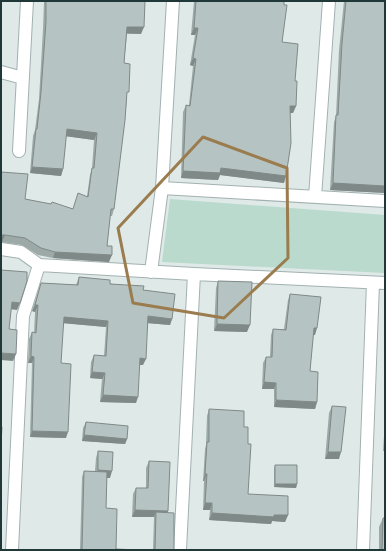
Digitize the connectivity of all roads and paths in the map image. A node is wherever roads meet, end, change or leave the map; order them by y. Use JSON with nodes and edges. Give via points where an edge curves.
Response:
{"nodes":[{"id":1,"x":27,"y":1,"type":"edge"},
{"id":2,"x":174,"y":1,"type":"edge"},
{"id":3,"x":329,"y":1,"type":"edge"},
{"id":4,"x":1,"y":72,"type":"edge"},
{"id":5,"x":23,"y":78,"type":"junction"},
{"id":6,"x":19,"y":151,"type":"dead end"},
{"id":7,"x":162,"y":188,"type":"junction"},
{"id":8,"x":315,"y":197,"type":"junction"},
{"id":9,"x":385,"y":201,"type":"edge"},
{"id":10,"x":1,"y":249,"type":"edge"},
{"id":11,"x":39,"y":265,"type":"junction"},
{"id":12,"x":151,"y":272,"type":"junction"},
{"id":13,"x":194,"y":274,"type":"junction"},
{"id":14,"x":379,"y":283,"type":"edge"},
{"id":15,"x":12,"y":550,"type":"edge"},
{"id":16,"x":180,"y":550,"type":"edge"},
{"id":17,"x":363,"y":550,"type":"edge"}],
"edges":[{"from":1,"to":5,"type":"street"},
{"from":2,"to":7,"type":"street"},
{"from":3,"to":8,"type":"street"},
{"from":4,"to":5,"type":"street"},
{"from":5,"to":6,"type":"street"},
{"from":7,"to":8,"type":"street"},
{"from":7,"to":12,"type":"street"},
{"from":8,"to":9,"type":"street"},
{"from":10,"to":11,"type":"street","via":[[21,252]]},
{"from":11,"to":12,"type":"street"},
{"from":11,"to":15,"type":"street","via":[[23,316]]},
{"from":12,"to":13,"type":"street"},
{"from":13,"to":14,"type":"street"},
{"from":13,"to":16,"type":"street"},
{"from":14,"to":17,"type":"street"}]}
